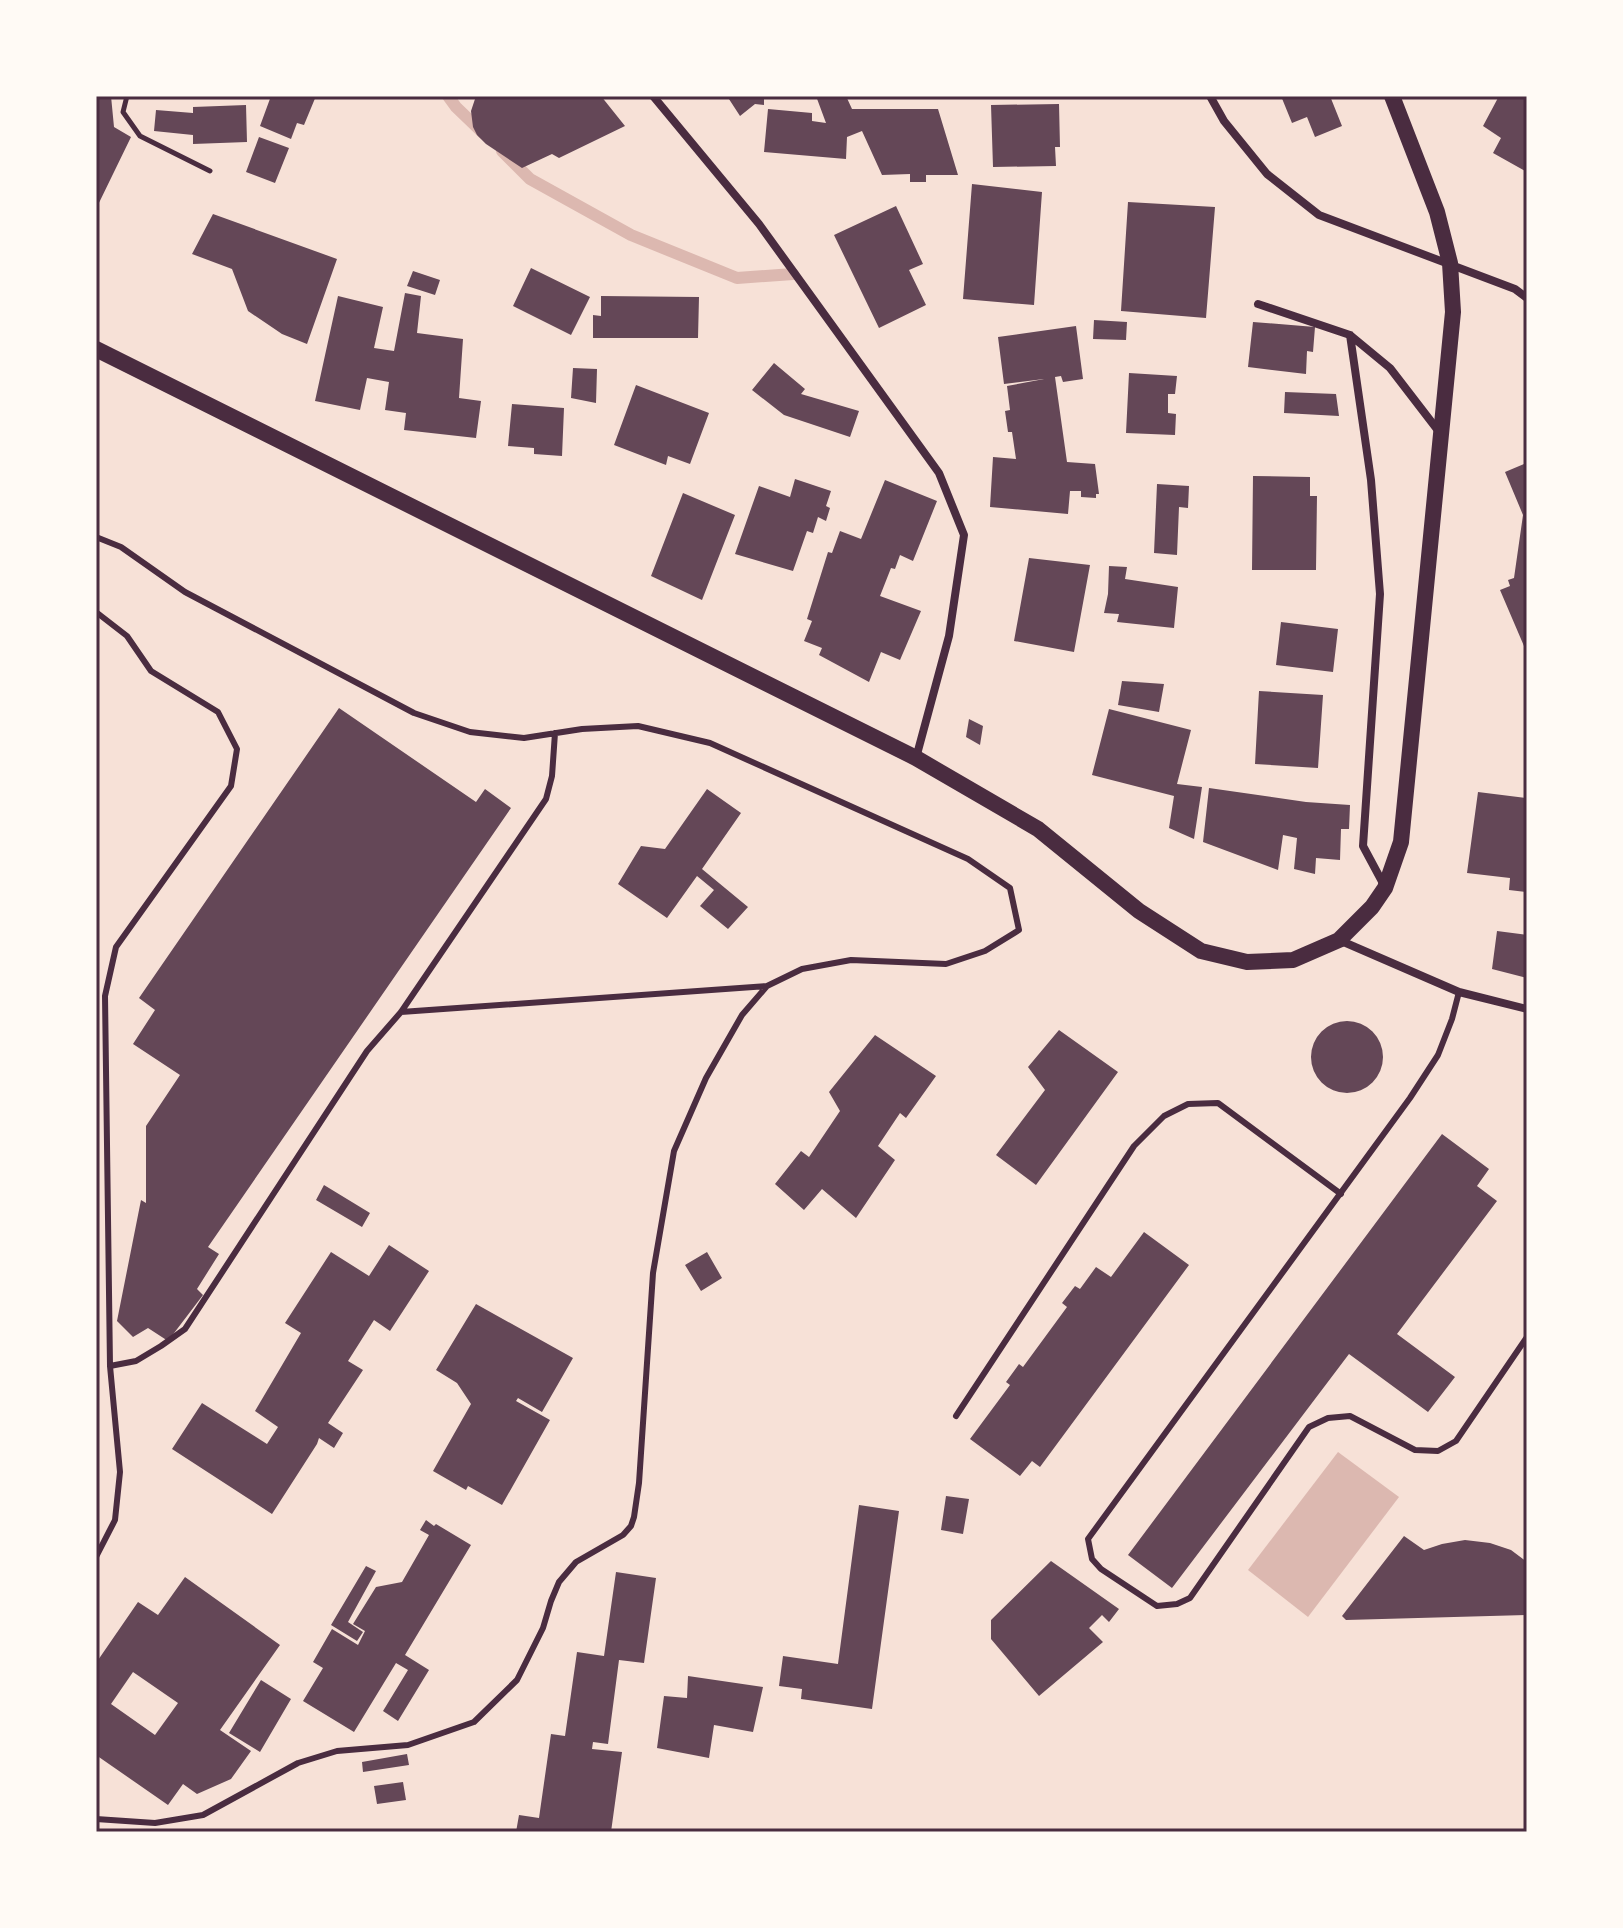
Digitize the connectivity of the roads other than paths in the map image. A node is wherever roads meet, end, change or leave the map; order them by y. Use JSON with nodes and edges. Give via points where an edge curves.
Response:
{"nodes":[{"id":1,"x":653,"y":96,"type":"edge"},
{"id":2,"x":1210,"y":96,"type":"edge"},
{"id":3,"x":1392,"y":96,"type":"edge"},
{"id":4,"x":1450,"y":263,"type":"junction"},
{"id":5,"x":1527,"y":298,"type":"edge"},
{"id":6,"x":1258,"y":304,"type":"dead end"},
{"id":7,"x":1350,"y":335,"type":"junction"},
{"id":8,"x":96,"y":349,"type":"edge"},
{"id":9,"x":1441,"y":435,"type":"junction"},
{"id":10,"x":96,"y":537,"type":"edge"},
{"id":11,"x":96,"y":612,"type":"edge"},
{"id":12,"x":555,"y":733,"type":"junction"},
{"id":13,"x":916,"y":758,"type":"junction"},
{"id":14,"x":1385,"y":888,"type":"junction"},
{"id":15,"x":1339,"y":940,"type":"junction"},
{"id":16,"x":767,"y":986,"type":"junction"},
{"id":17,"x":1459,"y":992,"type":"junction"},
{"id":18,"x":1527,"y":1009,"type":"edge"},
{"id":19,"x":401,"y":1012,"type":"junction"},
{"id":20,"x":1341,"y":1194,"type":"junction"},
{"id":21,"x":1527,"y":1337,"type":"edge"},
{"id":22,"x":110,"y":1366,"type":"junction"},
{"id":23,"x":956,"y":1416,"type":"dead end"},
{"id":24,"x":96,"y":1557,"type":"edge"},
{"id":25,"x":96,"y":1819,"type":"edge"}],
"edges":[{"from":1,"to":13,"type":"street","via":[[759,224],[939,473],[964,535],[949,636]]},
{"from":2,"to":4,"type":"street","via":[[1267,174],[1319,215]]},
{"from":3,"to":4,"type":"main road","via":[[1437,212]]},
{"from":4,"to":5,"type":"street"},
{"from":4,"to":9,"type":"main road","via":[[1453,312]]},
{"from":6,"to":7,"type":"street"},
{"from":7,"to":9,"type":"street","via":[[1390,368]]},
{"from":7,"to":14,"type":"street","via":[[1371,480],[1380,594],[1363,846]]},
{"from":8,"to":13,"type":"main road"},
{"from":9,"to":14,"type":"main road","via":[[1401,842]]},
{"from":10,"to":12,"type":"lane","via":[[121,547],[185,592],[414,713],[470,732],[524,738]]},
{"from":11,"to":22,"type":"lane","via":[[127,636],[151,671],[218,712],[237,749],[231,786],[116,947],[105,996]]},
{"from":12,"to":16,"type":"lane","via":[[638,726],[710,743],[968,859],[1010,888],[1019,930],[985,951],[946,964],[851,960],[802,969]]},
{"from":12,"to":19,"type":"lane","via":[[546,799]]},
{"from":13,"to":15,"type":"main road","via":[[1038,829],[1139,911],[1201,951],[1247,962],[1293,960]]},
{"from":14,"to":15,"type":"main road"},
{"from":15,"to":17,"type":"street"},
{"from":16,"to":19,"type":"lane"},
{"from":16,"to":25,"type":"lane","via":[[742,1015],[713,1065],[674,1151],[653,1273],[639,1483],[631,1526],[576,1562],[559,1582],[517,1680],[474,1722],[408,1745],[337,1751],[298,1763],[203,1815],[155,1823]]},
{"from":17,"to":18,"type":"street"},
{"from":17,"to":20,"type":"lane","via":[[1438,1055]]},
{"from":19,"to":22,"type":"lane","via":[[367,1051],[185,1329],[136,1361]]},
{"from":20,"to":21,"type":"lane","via":[[1088,1539],[1092,1559],[1101,1569],[1157,1606],[1190,1598],[1309,1427],[1350,1416],[1415,1450],[1438,1451],[1456,1441]]},
{"from":20,"to":23,"type":"lane","via":[[1218,1103],[1188,1104],[1164,1116],[1134,1146]]},
{"from":22,"to":24,"type":"lane","via":[[120,1472],[115,1520]]}]}
